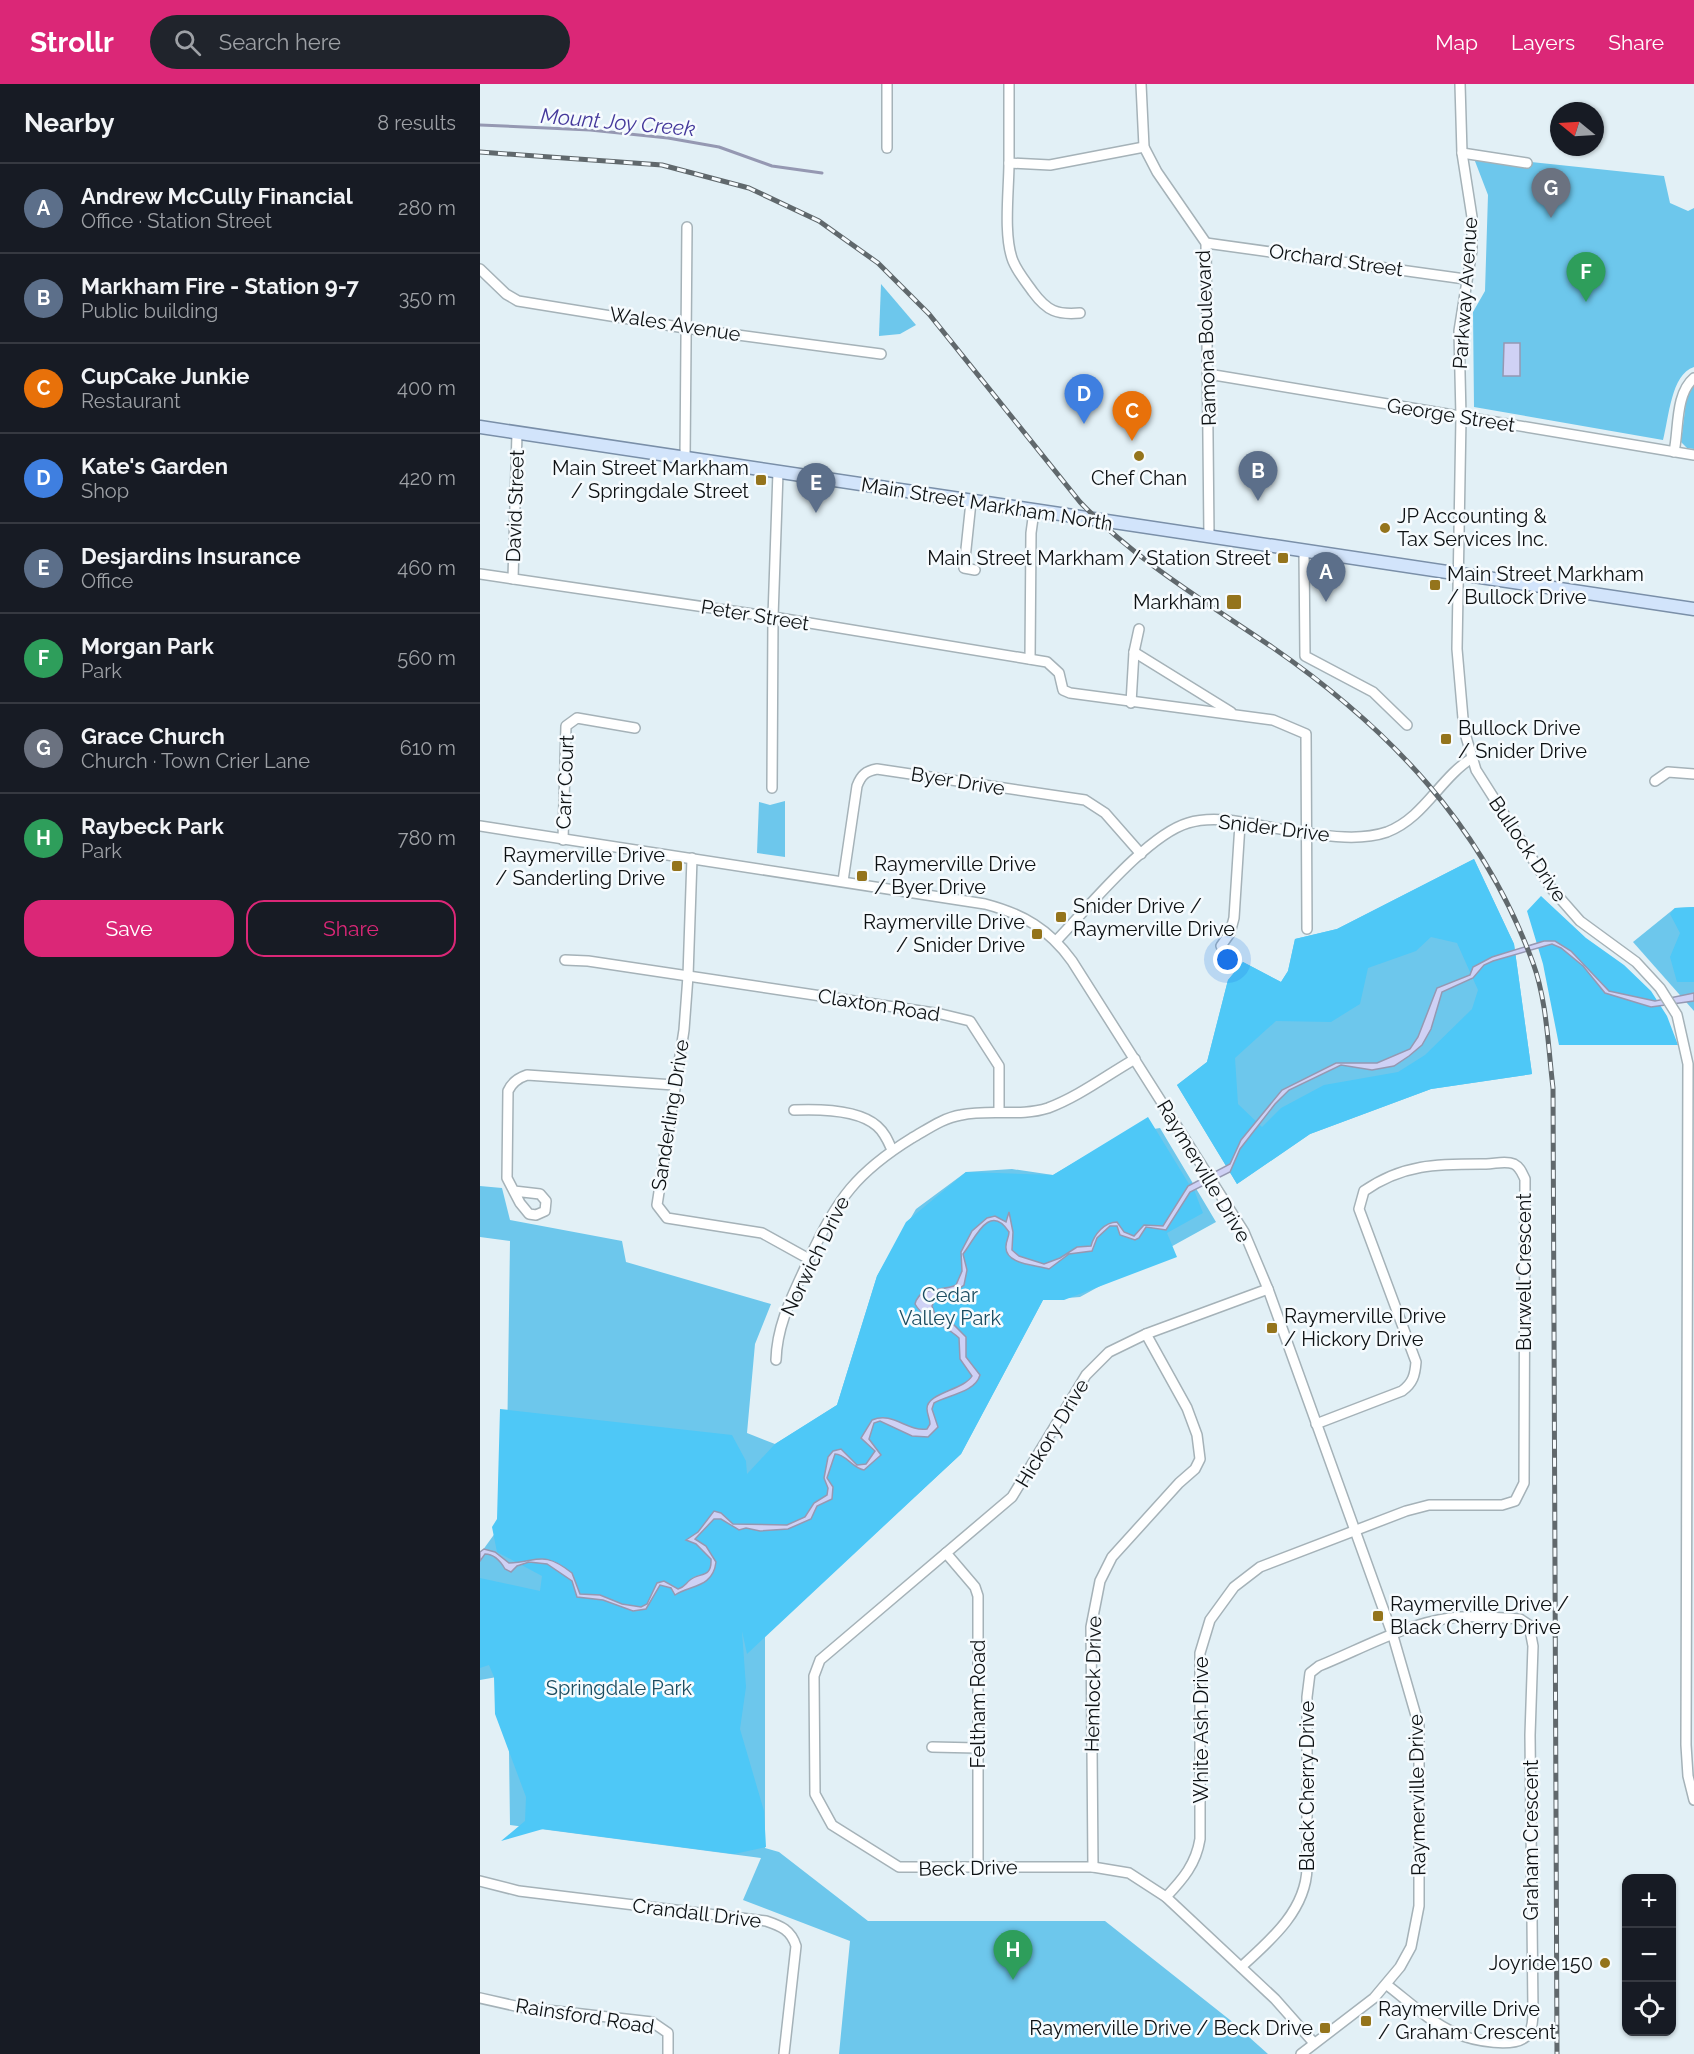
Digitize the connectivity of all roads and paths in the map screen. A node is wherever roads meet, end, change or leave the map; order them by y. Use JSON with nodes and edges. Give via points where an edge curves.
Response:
{"nodes":[{"id":1,"x":887,"y":84,"type":"edge"},
{"id":2,"x":1009,"y":84,"type":"edge"},
{"id":3,"x":1141,"y":84,"type":"edge"},
{"id":4,"x":1460,"y":84,"type":"edge"},
{"id":5,"x":1144,"y":147,"type":"junction"},
{"id":6,"x":887,"y":148,"type":"dead end"},
{"id":7,"x":1462,"y":153,"type":"junction"},
{"id":8,"x":1009,"y":163,"type":"junction"},
{"id":9,"x":1527,"y":163,"type":"dead end"},
{"id":10,"x":687,"y":227,"type":"dead end"},
{"id":11,"x":1206,"y":243,"type":"junction"},
{"id":12,"x":480,"y":269,"type":"edge"},
{"id":13,"x":1465,"y":279,"type":"junction"},
{"id":14,"x":1080,"y":313,"type":"dead end"},
{"id":15,"x":685,"y":328,"type":"junction"},
{"id":16,"x":881,"y":354,"type":"dead end"},
{"id":17,"x":1208,"y":374,"type":"junction"},
{"id":18,"x":1694,"y":378,"type":"edge"},
{"id":19,"x":1461,"y":417,"type":"junction"},
{"id":20,"x":480,"y":427,"type":"edge"},
{"id":21,"x":518,"y":433,"type":"junction"},
{"id":22,"x":1674,"y":452,"type":"junction"},
{"id":23,"x":1694,"y":454,"type":"edge"},
{"id":24,"x":685,"y":459,"type":"junction"},
{"id":25,"x":778,"y":472,"type":"junction"},
{"id":26,"x":971,"y":502,"type":"junction"},
{"id":27,"x":1034,"y":511,"type":"junction"},
{"id":28,"x":1209,"y":536,"type":"junction"},
{"id":29,"x":1304,"y":552,"type":"junction"},
{"id":30,"x":975,"y":570,"type":"dead end"},
{"id":31,"x":480,"y":574,"type":"edge"},
{"id":32,"x":1459,"y":575,"type":"junction"},
{"id":33,"x":513,"y":579,"type":"junction"},
{"id":34,"x":1694,"y":609,"type":"edge"},
{"id":35,"x":773,"y":617,"type":"junction"},
{"id":36,"x":1138,"y":629,"type":"dead end"},
{"id":37,"x":1134,"y":652,"type":"junction"},
{"id":38,"x":1030,"y":659,"type":"junction"},
{"id":39,"x":1131,"y":703,"type":"junction"},
{"id":40,"x":1233,"y":713,"type":"junction"},
{"id":41,"x":1407,"y":725,"type":"dead end"},
{"id":42,"x":635,"y":729,"type":"dead end"},
{"id":43,"x":1472,"y":758,"type":"junction"},
{"id":44,"x":1694,"y":774,"type":"edge"},
{"id":45,"x":1655,"y":780,"type":"dead end"},
{"id":46,"x":772,"y":788,"type":"dead end"},
{"id":47,"x":1240,"y":824,"type":"junction"},
{"id":48,"x":480,"y":826,"type":"edge"},
{"id":49,"x":1308,"y":833,"type":"junction"},
{"id":50,"x":563,"y":840,"type":"junction"},
{"id":51,"x":1141,"y":854,"type":"junction"},
{"id":52,"x":692,"y":858,"type":"junction"},
{"id":53,"x":843,"y":881,"type":"junction"},
{"id":54,"x":1307,"y":929,"type":"dead end"},
{"id":55,"x":1057,"y":940,"type":"junction"},
{"id":56,"x":1221,"y":946,"type":"dead end"},
{"id":57,"x":565,"y":960,"type":"dead end"},
{"id":58,"x":688,"y":976,"type":"junction"},
{"id":59,"x":1135,"y":1059,"type":"junction"},
{"id":60,"x":674,"y":1085,"type":"junction"},
{"id":61,"x":794,"y":1110,"type":"dead end"},
{"id":62,"x":999,"y":1111,"type":"junction"},
{"id":63,"x":1691,"y":1135,"type":"edge"},
{"id":64,"x":892,"y":1150,"type":"junction"},
{"id":65,"x":514,"y":1191,"type":"dead end"},
{"id":66,"x":809,"y":1259,"type":"junction"},
{"id":67,"x":1268,"y":1289,"type":"junction"},
{"id":68,"x":1146,"y":1334,"type":"junction"},
{"id":69,"x":776,"y":1360,"type":"dead end"},
{"id":70,"x":1316,"y":1424,"type":"junction"},
{"id":71,"x":1691,"y":1443,"type":"edge"},
{"id":72,"x":1355,"y":1531,"type":"junction"},
{"id":73,"x":946,"y":1553,"type":"junction"},
{"id":74,"x":1393,"y":1636,"type":"junction"},
{"id":75,"x":932,"y":1747,"type":"dead end"},
{"id":76,"x":977,"y":1748,"type":"junction"},
{"id":77,"x":1694,"y":1800,"type":"edge"},
{"id":78,"x":978,"y":1867,"type":"junction"},
{"id":79,"x":1093,"y":1867,"type":"junction"},
{"id":80,"x":480,"y":1881,"type":"edge"},
{"id":81,"x":1166,"y":1897,"type":"junction"},
{"id":82,"x":1241,"y":1967,"type":"junction"},
{"id":83,"x":1387,"y":1985,"type":"junction"},
{"id":84,"x":480,"y":1998,"type":"edge"},
{"id":85,"x":1314,"y":2043,"type":"junction"},
{"id":86,"x":668,"y":2054,"type":"edge"},
{"id":87,"x":784,"y":2054,"type":"edge"},
{"id":88,"x":1301,"y":2054,"type":"edge"}],
"edges":[{"from":1,"to":6,"type":"street"},
{"from":2,"to":8,"type":"street"},
{"from":3,"to":5,"type":"street","name":"Ramona Boulevard"},
{"from":4,"to":7,"type":"street","name":"Parkway Avenue"},
{"from":5,"to":8,"type":"street","via":[[1050,165]]},
{"from":5,"to":11,"type":"street","name":"Ramona Boulevard"},
{"from":7,"to":9,"type":"street"},
{"from":7,"to":13,"type":"street","name":"Parkway Avenue","via":[[1472,217],[1472,250]]},
{"from":8,"to":14,"type":"street","via":[[1009,246],[1013,262],[1047,309]]},
{"from":10,"to":15,"type":"street"},
{"from":11,"to":13,"type":"street","name":"Orchard Street"},
{"from":11,"to":17,"type":"street","name":"Ramona Boulevard"},
{"from":12,"to":15,"type":"street","name":"Wales Avenue","via":[[518,301]]},
{"from":13,"to":19,"type":"street","name":"Parkway Avenue","via":[[1459,331]]},
{"from":15,"to":16,"type":"street","name":"Wales Avenue"},
{"from":15,"to":24,"type":"street"},
{"from":17,"to":19,"type":"street","name":"George Street"},
{"from":17,"to":28,"type":"street","name":"Ramona Boulevard"},
{"from":18,"to":22,"type":"street","via":[[1682,399]]},
{"from":19,"to":22,"type":"street","name":"George Street"},
{"from":19,"to":32,"type":"street","name":"Parkway Avenue"},
{"from":20,"to":21,"type":"main road","name":"Main Street Markham North"},
{"from":21,"to":24,"type":"main road","name":"Main Street Markham North"},
{"from":21,"to":33,"type":"street","name":"David Street"},
{"from":22,"to":23,"type":"street","name":"George Street"},
{"from":24,"to":25,"type":"main road","name":"Main Street Markham North"},
{"from":25,"to":26,"type":"main road","name":"Main Street Markham North"},
{"from":25,"to":35,"type":"street"},
{"from":26,"to":27,"type":"main road","name":"Main Street Markham North"},
{"from":26,"to":30,"type":"street","via":[[964,568]]},
{"from":27,"to":28,"type":"main road","name":"Main Street Markham North"},
{"from":27,"to":38,"type":"street"},
{"from":28,"to":29,"type":"main road","name":"Main Street Markham North"},
{"from":29,"to":32,"type":"main road","name":"Main Street Markham North"},
{"from":29,"to":41,"type":"street","via":[[1305,656],[1373,692]]},
{"from":31,"to":33,"type":"street","name":"Peter Street"},
{"from":32,"to":34,"type":"main road","name":"Main Street Markham North"},
{"from":32,"to":43,"type":"street","name":"Bullock Drive","via":[[1459,699]]},
{"from":33,"to":35,"type":"street","name":"Peter Street"},
{"from":35,"to":38,"type":"street","name":"Peter Street"},
{"from":35,"to":46,"type":"street"},
{"from":36,"to":37,"type":"street"},
{"from":37,"to":39,"type":"street"},
{"from":37,"to":40,"type":"street"},
{"from":38,"to":39,"type":"street","name":"Peter Street","via":[[1055,668],[1063,690]]},
{"from":39,"to":40,"type":"street"},
{"from":40,"to":49,"type":"street","via":[[1273,720],[1306,734]]},
{"from":42,"to":50,"type":"street","name":"Carr Court","via":[[577,718],[566,726]]},
{"from":43,"to":49,"type":"street","name":"Snider Drive","via":[[1454,770],[1419,810],[1388,831],[1349,836]]},
{"from":43,"to":63,"type":"street","name":"Bullock Drive","via":[[1551,888],[1580,921],[1636,962],[1660,988],[1677,1015],[1688,1064]]},
{"from":44,"to":45,"type":"street","via":[[1668,772]]},
{"from":47,"to":49,"type":"street","name":"Snider Drive"},
{"from":47,"to":51,"type":"street","name":"Snider Drive","via":[[1218,820],[1188,823]]},
{"from":47,"to":56,"type":"street","via":[[1234,918]]},
{"from":48,"to":50,"type":"street","name":"Raymerville Drive"},
{"from":49,"to":54,"type":"street"},
{"from":50,"to":52,"type":"street","name":"Raymerville Drive"},
{"from":51,"to":53,"type":"street","name":"Byer Drive","via":[[1106,813],[1085,801],[877,769],[867,771],[857,786]]},
{"from":51,"to":55,"type":"street","name":"Snider Drive"},
{"from":52,"to":53,"type":"street","name":"Raymerville Drive"},
{"from":52,"to":58,"type":"street","name":"Sanderling Drive"},
{"from":53,"to":55,"type":"street","name":"Raymerville Drive","via":[[1002,908],[1034,922]]},
{"from":55,"to":59,"type":"street","name":"Raymerville Drive"},
{"from":57,"to":58,"type":"street","name":"Claxton Road"},
{"from":58,"to":60,"type":"street","name":"Sanderling Drive"},
{"from":58,"to":62,"type":"street","name":"Claxton Road","via":[[970,1021],[999,1066]]},
{"from":59,"to":62,"type":"street","name":"Norwich Drive","via":[[1047,1108]]},
{"from":59,"to":67,"type":"street","name":"Raymerville Drive","via":[[1244,1232]]},
{"from":60,"to":65,"type":"street","via":[[521,1077],[512,1084],[507,1102],[507,1178]]},
{"from":60,"to":66,"type":"street","name":"Sanderling Drive","via":[[657,1192],[660,1211],[668,1218],[762,1233]]},
{"from":61,"to":64,"type":"street","via":[[814,1109],[866,1118],[884,1133]]},
{"from":62,"to":64,"type":"street","name":"Norwich Drive","via":[[942,1121]]},
{"from":63,"to":71,"type":"street","name":"Bullock Drive"},
{"from":64,"to":66,"type":"street","name":"Norwich Drive","via":[[848,1188]]},
{"from":66,"to":69,"type":"street","name":"Norwich Drive","via":[[778,1333]]},
{"from":67,"to":68,"type":"street","name":"Hickory Drive"},
{"from":67,"to":70,"type":"street","name":"Raymerville Drive"},
{"from":68,"to":73,"type":"street","name":"Hickory Drive","via":[[1109,1352],[1095,1364],[1061,1413],[1019,1489]]},
{"from":68,"to":79,"type":"street","name":"Hemlock Drive","via":[[1187,1408],[1197,1435],[1200,1459],[1188,1477],[1112,1557],[1100,1581],[1091,1627]]},
{"from":70,"to":72,"type":"street","name":"Raymerville Drive"},
{"from":70,"to":72,"type":"street","name":"Burwell Crescent","via":[[1402,1391],[1415,1374],[1416,1362],[1359,1209],[1364,1191],[1384,1179],[1432,1164],[1500,1162],[1521,1169],[1521,1491],[1515,1501],[1502,1505],[1446,1503],[1417,1507]]},
{"from":71,"to":77,"type":"street","name":"Bullock Drive","via":[[1686,1745]]},
{"from":72,"to":74,"type":"street","name":"Raymerville Drive"},
{"from":72,"to":81,"type":"street","name":"White Ash Drive","via":[[1260,1567],[1234,1587],[1210,1620],[1200,1653],[1200,1839],[1192,1865]]},
{"from":73,"to":76,"type":"street","name":"Feltham Road","via":[[978,1596]]},
{"from":73,"to":78,"type":"street","name":"Beck Drive","via":[[818,1663],[814,1676],[814,1794],[832,1824],[899,1867]]},
{"from":74,"to":82,"type":"street","name":"Black Cherry Drive","via":[[1310,1673],[1305,1890],[1280,1930]]},
{"from":74,"to":83,"type":"street","name":"Raymerville Drive","via":[[1419,1726],[1419,1906],[1411,1947]]},
{"from":74,"to":83,"type":"street","name":"Graham Crescent","via":[[1452,1618],[1520,1619],[1529,1625],[1533,1646],[1532,2025],[1521,2040],[1475,2040],[1433,2019]]},
{"from":75,"to":76,"type":"street"},
{"from":76,"to":78,"type":"street","name":"Feltham Road"},
{"from":78,"to":79,"type":"street","name":"Beck Drive"},
{"from":79,"to":81,"type":"street","name":"Beck Drive","via":[[1129,1873]]},
{"from":80,"to":87,"type":"street","name":"Crandall Drive","via":[[519,1891],[766,1921],[783,1927],[793,1936],[796,1946]]},
{"from":81,"to":82,"type":"street","name":"Beck Drive"},
{"from":82,"to":85,"type":"street","name":"Beck Drive","via":[[1275,1998]]},
{"from":83,"to":85,"type":"street","name":"Raymerville Drive","via":[[1358,2012]]},
{"from":84,"to":86,"type":"street","name":"Rainsford Road","via":[[520,2007],[652,2022],[668,2033]]},
{"from":85,"to":88,"type":"street","name":"Raymerville Drive"}]}
